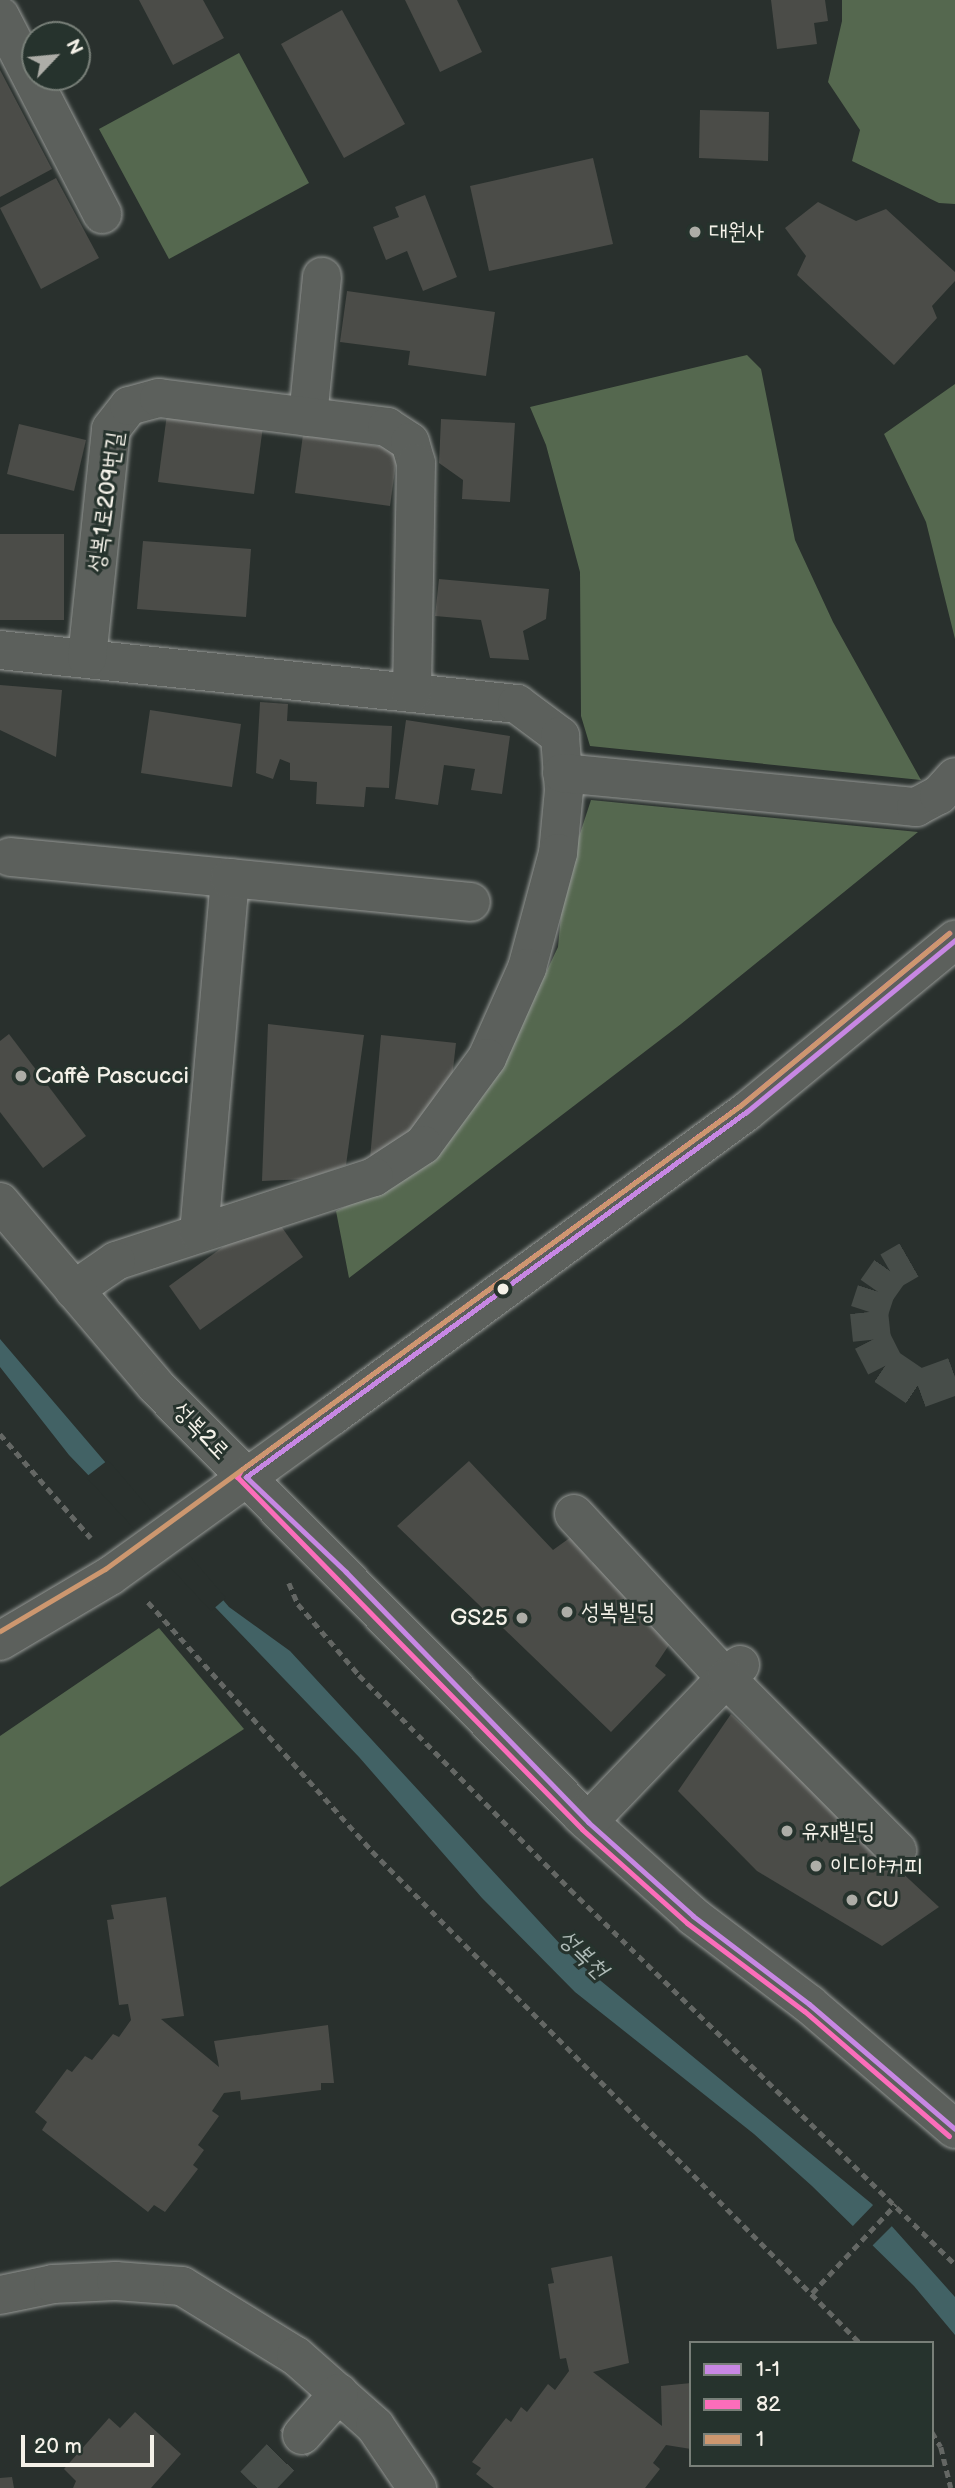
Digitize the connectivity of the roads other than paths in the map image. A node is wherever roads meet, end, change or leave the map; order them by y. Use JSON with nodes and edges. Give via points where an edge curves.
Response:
{"nodes":[{"id":1,"x":0,"y":16,"type":"edge"},
{"id":2,"x":102,"y":214,"type":"dead end"},
{"id":3,"x":322,"y":277,"type":"dead end"},
{"id":4,"x":308,"y":417,"type":"junction"},
{"id":5,"x":0,"y":650,"type":"edge"},
{"id":6,"x":87,"y":658,"type":"junction"},
{"id":7,"x":412,"y":693,"type":"junction"},
{"id":8,"x":562,"y":773,"type":"junction"},
{"id":9,"x":955,"y":776,"type":"edge"},
{"id":10,"x":10,"y":857,"type":"dead end"},
{"id":11,"x":230,"y":878,"type":"junction"},
{"id":12,"x":471,"y":902,"type":"dead end"},
{"id":13,"x":955,"y":940,"type":"edge"},
{"id":14,"x":0,"y":1202,"type":"edge"},
{"id":15,"x":199,"y":1233,"type":"junction"},
{"id":16,"x":74,"y":1290,"type":"junction"},
{"id":17,"x":246,"y":1477,"type":"junction"},
{"id":18,"x":574,"y":1514,"type":"dead end"},
{"id":19,"x":701,"y":1622,"type":"dead end"},
{"id":20,"x":0,"y":1641,"type":"edge"},
{"id":21,"x":733,"y":1672,"type":"junction"},
{"id":22,"x":777,"y":1707,"type":"dead end"},
{"id":23,"x":588,"y":1822,"type":"junction"},
{"id":24,"x":897,"y":1850,"type":"dead end"},
{"id":25,"x":955,"y":2129,"type":"edge"},
{"id":26,"x":0,"y":2295,"type":"edge"},
{"id":27,"x":339,"y":2393,"type":"junction"},
{"id":28,"x":302,"y":2435,"type":"tunnel mouth"},
{"id":29,"x":417,"y":2488,"type":"edge"}],
"edges":[{"from":1,"to":2,"type":"street"},
{"from":3,"to":4,"type":"street"},
{"from":4,"to":6,"type":"street","name":"성복1로209번길","via":[[159,398],[129,406],[111,429]]},
{"from":4,"to":7,"type":"street","name":"성복1로209번길","via":[[387,428],[410,442],[416,463]]},
{"from":5,"to":6,"type":"street"},
{"from":6,"to":7,"type":"street"},
{"from":7,"to":8,"type":"street","via":[[517,704],[560,736]]},
{"from":8,"to":9,"type":"street","via":[[916,807],[939,795]]},
{"from":8,"to":15,"type":"street","via":[[558,853],[527,968],[487,1058],[422,1144],[374,1177]]},
{"from":10,"to":11,"type":"street"},
{"from":11,"to":12,"type":"street"},
{"from":11,"to":15,"type":"street"},
{"from":13,"to":17,"type":"street","via":[[746,1112]]},
{"from":14,"to":16,"type":"street","name":"성복2로"},
{"from":15,"to":16,"type":"street","via":[[116,1261]]},
{"from":16,"to":17,"type":"street","name":"성복2로","via":[[156,1386]]},
{"from":17,"to":20,"type":"street","via":[[115,1572]]},
{"from":17,"to":23,"type":"street","name":"성복2로"},
{"from":18,"to":21,"type":"street"},
{"from":19,"to":21,"type":"street"},
{"from":21,"to":22,"type":"street"},
{"from":21,"to":23,"type":"street"},
{"from":21,"to":24,"type":"street"},
{"from":23,"to":25,"type":"street","name":"성복2로","via":[[693,1916],[809,2004]]},
{"from":26,"to":27,"type":"street","via":[[91,2282],[182,2286],[253,2326]]},
{"from":27,"to":28,"type":"street"},
{"from":27,"to":29,"type":"street","via":[[375,2426]]}]}
